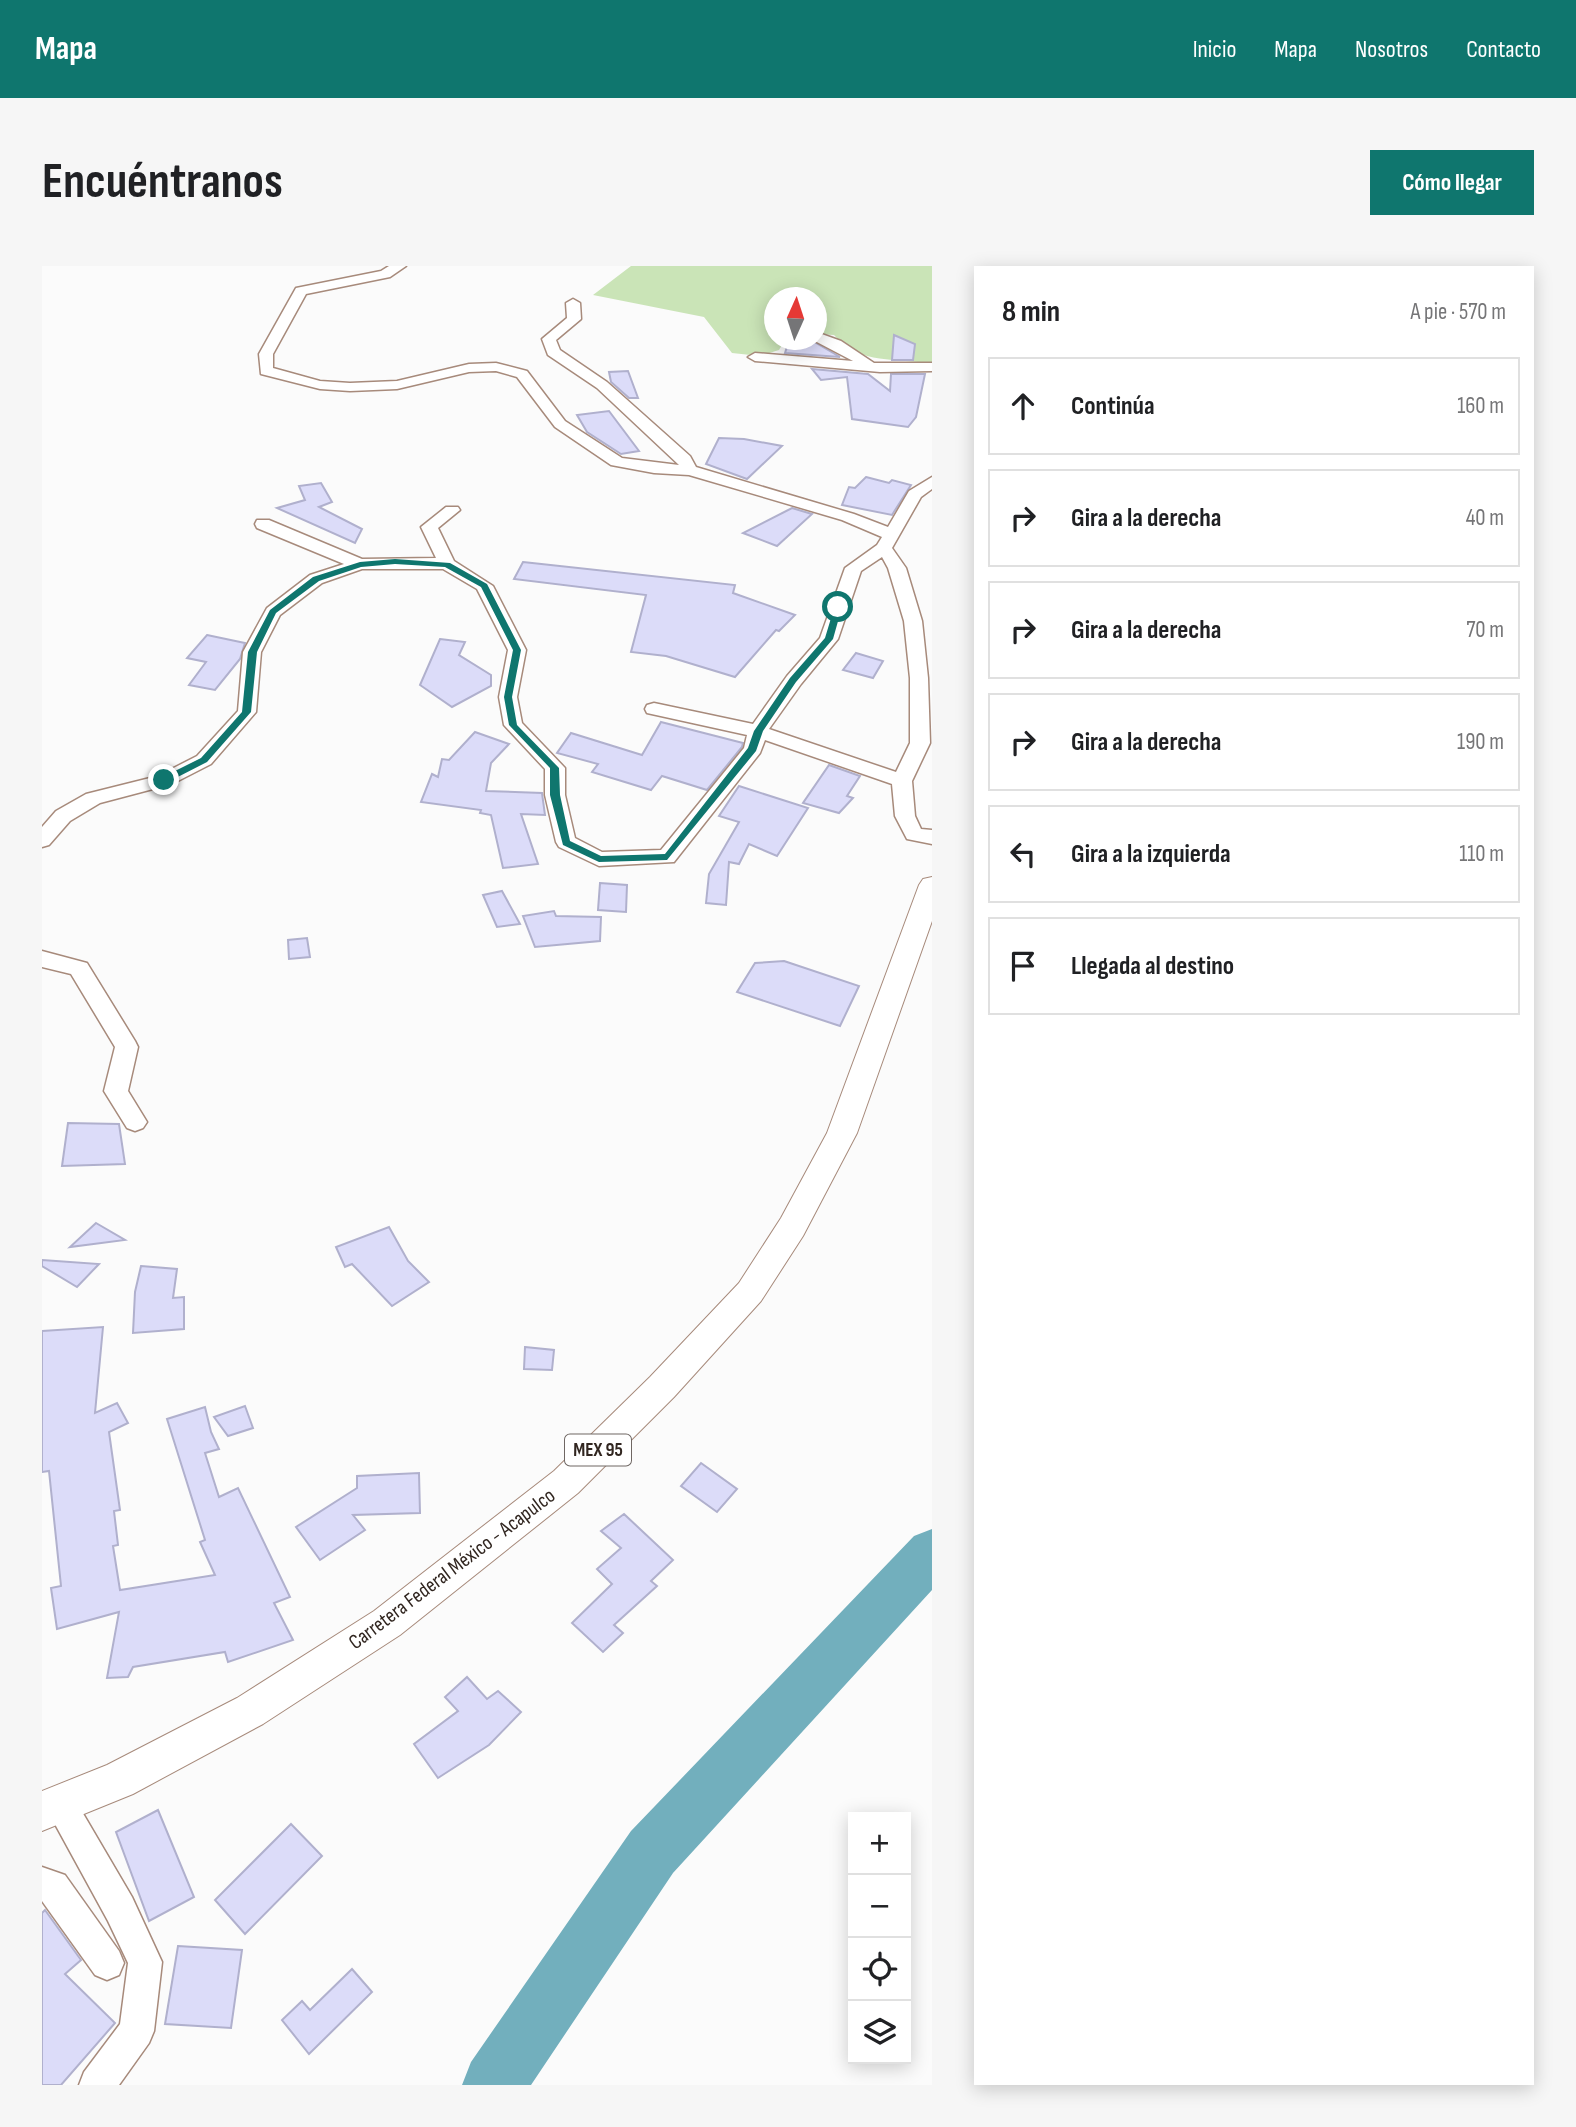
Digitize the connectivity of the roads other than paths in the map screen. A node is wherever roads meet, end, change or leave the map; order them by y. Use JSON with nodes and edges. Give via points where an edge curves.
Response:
{"nodes":[{"id":1,"x":398,"y":266,"type":"edge"},
{"id":2,"x":573,"y":303,"type":"dead end"},
{"id":3,"x":827,"y":338,"type":"edge"},
{"id":4,"x":755,"y":357,"type":"dead end"},
{"id":5,"x":932,"y":367,"type":"edge"},
{"id":6,"x":880,"y":368,"type":"junction"},
{"id":7,"x":690,"y":470,"type":"junction"},
{"id":8,"x":932,"y":482,"type":"edge"},
{"id":9,"x":452,"y":510,"type":"dead end"},
{"id":10,"x":263,"y":524,"type":"dead end"},
{"id":11,"x":888,"y":541,"type":"junction"},
{"id":12,"x":360,"y":564,"type":"junction"},
{"id":13,"x":447,"y":564,"type":"junction"},
{"id":14,"x":654,"y":709,"type":"dead end"},
{"id":15,"x":758,"y":731,"type":"junction"},
{"id":16,"x":902,"y":781,"type":"junction"},
{"id":17,"x":932,"y":836,"type":"edge"},
{"id":18,"x":42,"y":840,"type":"edge"},
{"id":19,"x":932,"y":885,"type":"edge"},
{"id":20,"x":42,"y":959,"type":"edge"},
{"id":21,"x":135,"y":1122,"type":"dead end"},
{"id":22,"x":51,"y":1808,"type":"edge"},
{"id":23,"x":42,"y":1884,"type":"edge"},
{"id":24,"x":107,"y":1963,"type":"dead end"},
{"id":25,"x":97,"y":2085,"type":"edge"}],
"edges":[{"from":1,"to":7,"type":"street","via":[[385,274],[301,291],[266,354],[267,371],[320,385],[351,387],[397,385],[469,368],[496,367],[522,374],[560,424],[617,462]]},
{"from":2,"to":7,"type":"street","via":[[574,319],[549,340],[553,352],[603,385],[684,459]]},
{"from":3,"to":6,"type":"street"},
{"from":4,"to":6,"type":"street"},
{"from":5,"to":6,"type":"street"},
{"from":7,"to":11,"type":"street","via":[[848,517]]},
{"from":8,"to":11,"type":"street","via":[[915,494]]},
{"from":9,"to":13,"type":"street","via":[[429,527]]},
{"from":10,"to":12,"type":"street"},
{"from":11,"to":15,"type":"street","via":[[854,568],[829,639]]},
{"from":11,"to":16,"type":"street","via":[[913,621],[919,678],[920,743]]},
{"from":12,"to":13,"type":"street"},
{"from":12,"to":18,"type":"street","via":[[316,579],[273,612],[252,652],[247,712],[204,760],[164,780],[93,799],[62,816]]},
{"from":13,"to":15,"type":"street","via":[[484,586],[517,650],[508,697],[513,725],[555,768],[555,795],[566,842],[599,859],[667,857],[753,749]]},
{"from":14,"to":15,"type":"street"},
{"from":15,"to":16,"type":"street"},
{"from":16,"to":17,"type":"street","via":[[905,816],[914,834]]},
{"from":19,"to":22,"type":"main road","name":"Carretera Federal México - Acapulco","number":"MEX 95","via":[[842,1133],[792,1227],[750,1292],[662,1387],[566,1482],[387,1623],[250,1711],[119,1780]]},
{"from":20,"to":21,"type":"street","via":[[79,968],[127,1047],[116,1091]]},
{"from":22,"to":25,"type":"street","via":[[120,1909],[145,1962],[137,2031]]},
{"from":23,"to":24,"type":"street","via":[[53,1887]]}]}
